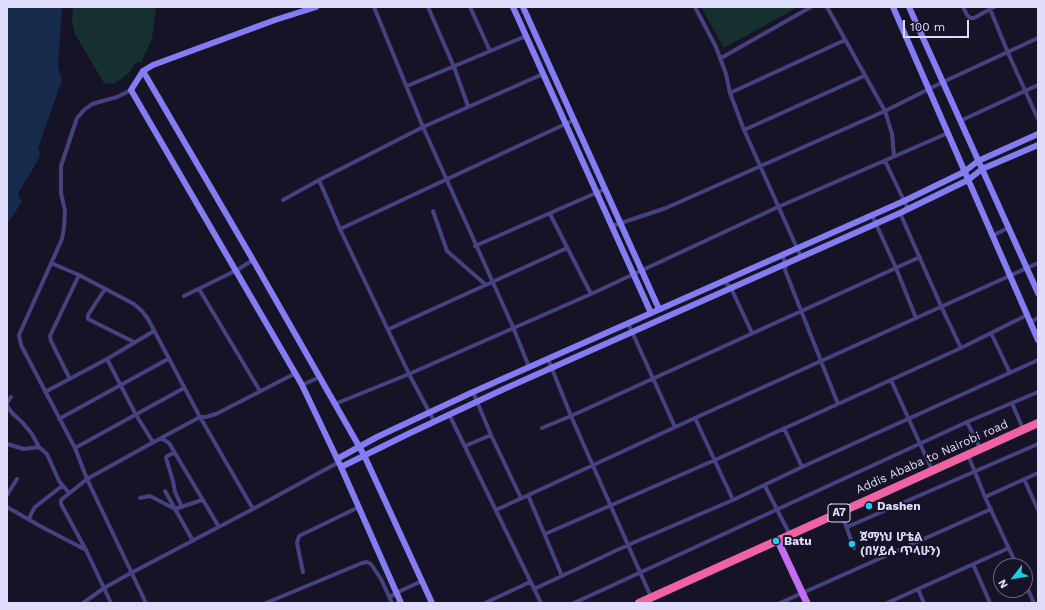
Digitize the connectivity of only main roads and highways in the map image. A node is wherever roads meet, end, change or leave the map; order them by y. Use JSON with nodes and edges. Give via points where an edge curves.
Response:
{"nodes":[{"id":1,"x":1038,"y":423,"type":"edge"},
{"id":2,"x":778,"y":541,"type":"junction"},
{"id":3,"x":639,"y":603,"type":"edge"},
{"id":4,"x":807,"y":603,"type":"edge"}],
"edges":[{"from":1,"to":2,"type":"highway","name":"Addis Ababa to Nairobi road","number":"A7"},
{"from":2,"to":3,"type":"highway","name":"Addis Ababa to Nairobi road","number":"A7"},
{"from":2,"to":4,"type":"main road"}]}
